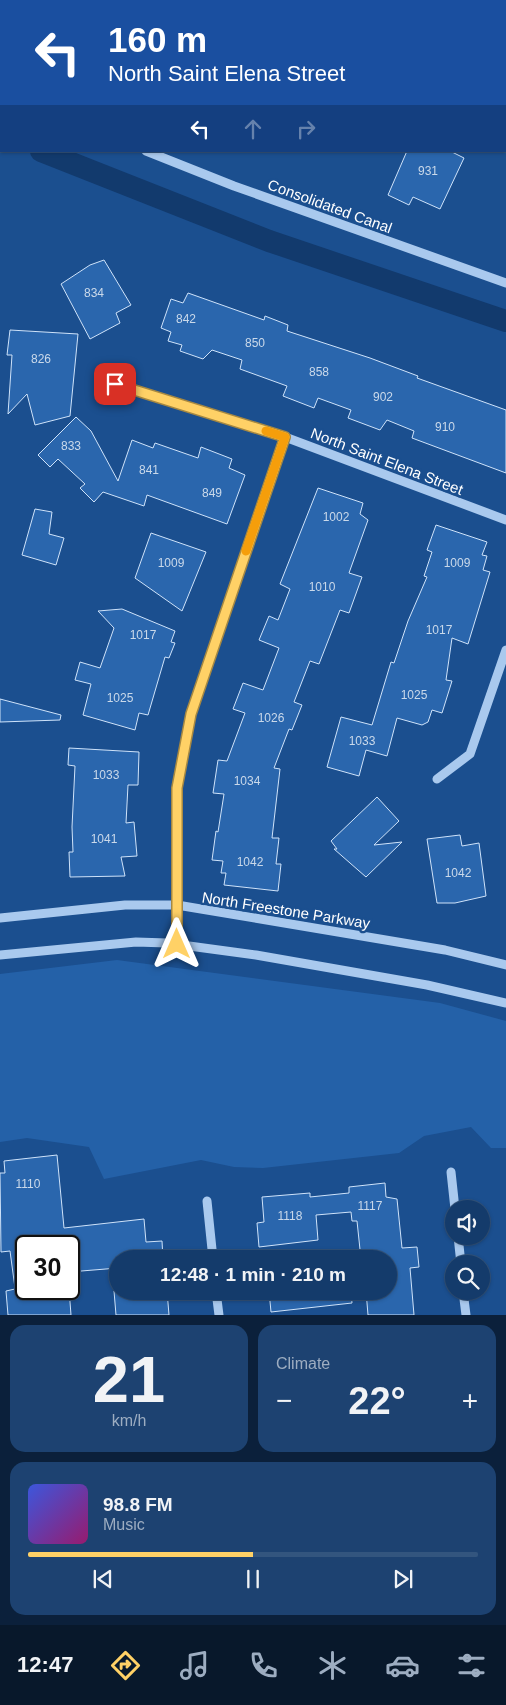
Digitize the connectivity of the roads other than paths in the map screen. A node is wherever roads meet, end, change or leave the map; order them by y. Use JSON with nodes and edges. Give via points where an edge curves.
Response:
{"nodes":[{"id":1,"x":149,"y":152,"type":"edge"},
{"id":2,"x":506,"y":283,"type":"edge"},
{"id":3,"x":115,"y":384,"type":"dead end"},
{"id":4,"x":285,"y":437,"type":"junction"},
{"id":5,"x":506,"y":520,"type":"edge"},
{"id":6,"x":506,"y":650,"type":"edge"},
{"id":7,"x":437,"y":779,"type":"dead end"},
{"id":8,"x":177,"y":905,"type":"junction"},
{"id":9,"x":0,"y":918,"type":"edge"},
{"id":10,"x":177,"y":944,"type":"junction"},
{"id":11,"x":0,"y":955,"type":"edge"},
{"id":12,"x":506,"y":965,"type":"edge"},
{"id":13,"x":506,"y":1003,"type":"edge"},
{"id":14,"x":451,"y":1172,"type":"dead end"},
{"id":15,"x":454,"y":1200,"type":"edge"},
{"id":16,"x":207,"y":1201,"type":"dead end"},
{"id":17,"x":212,"y":1250,"type":"edge"},
{"id":18,"x":217,"y":1300,"type":"edge"},
{"id":19,"x":464,"y":1300,"type":"edge"},
{"id":20,"x":218,"y":1315,"type":"edge"},
{"id":21,"x":466,"y":1315,"type":"edge"}],
"edges":[{"from":1,"to":2,"type":"street","name":"Consolidated Canal","via":[[234,186]]},
{"from":3,"to":4,"type":"street","name":"North Saint Elena Street"},
{"from":4,"to":5,"type":"street","name":"North Saint Elena Street"},
{"from":4,"to":8,"type":"street","via":[[191,714],[177,788]]},
{"from":6,"to":7,"type":"street","via":[[470,754]]},
{"from":8,"to":9,"type":"street","name":"North Freestone Parkway","via":[[125,906]]},
{"from":8,"to":10,"type":"street"},
{"from":8,"to":12,"type":"street","name":"North Freestone Parkway","via":[[445,950]]},
{"from":10,"to":11,"type":"street","via":[[136,942]]},
{"from":10,"to":13,"type":"street","via":[[427,984]]},
{"from":14,"to":15,"type":"street"},
{"from":16,"to":17,"type":"street"},
{"from":18,"to":20,"type":"street"},
{"from":19,"to":21,"type":"street"}]}
